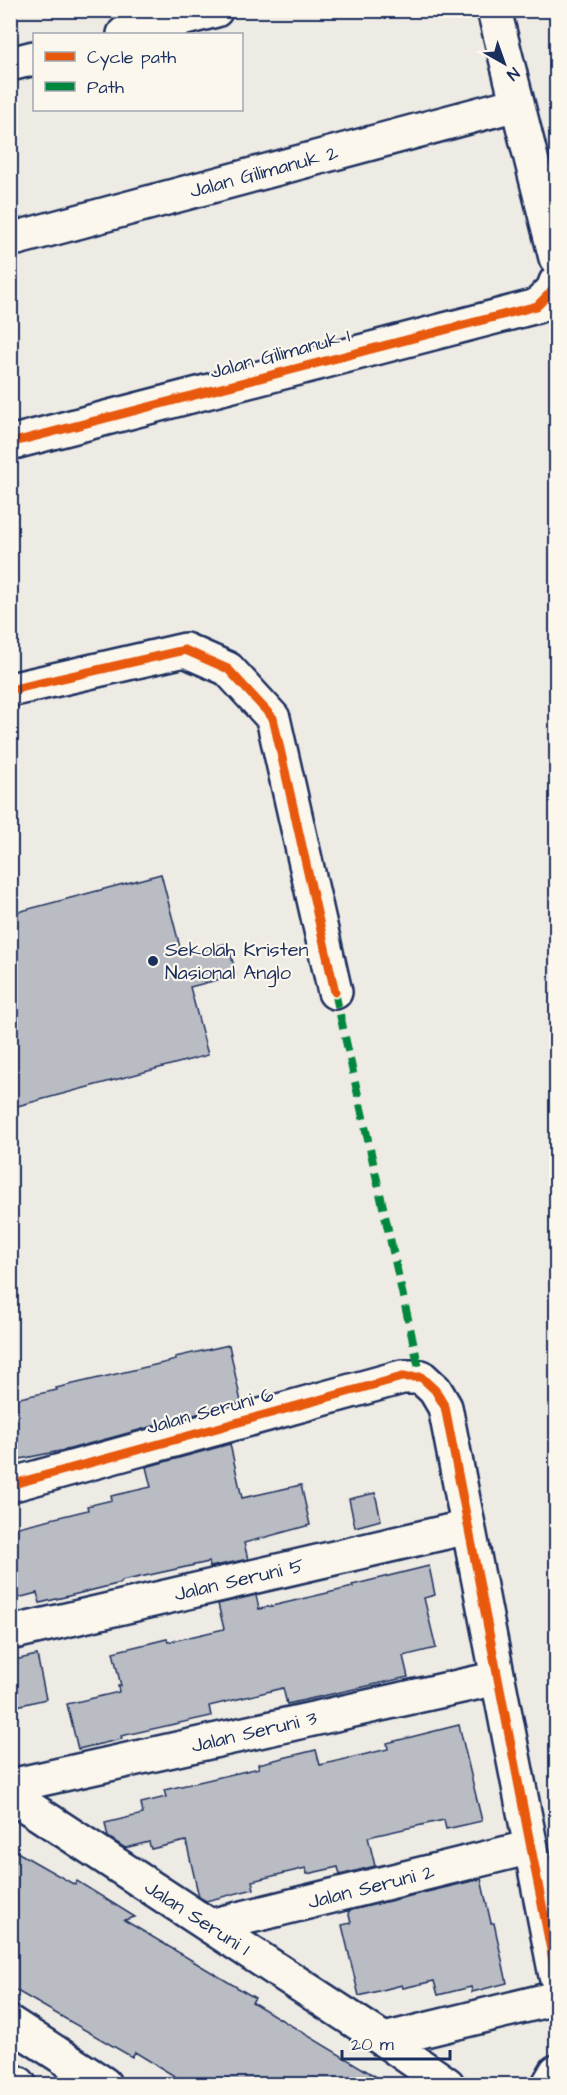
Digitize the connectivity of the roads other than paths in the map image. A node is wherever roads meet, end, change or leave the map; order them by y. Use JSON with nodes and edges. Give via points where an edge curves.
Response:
{"nodes":[{"id":1,"x":216,"y":10,"type":"edge"},
{"id":2,"x":494,"y":10,"type":"edge"},
{"id":3,"x":128,"y":33,"type":"edge"},
{"id":4,"x":33,"y":58,"type":"edge"},
{"id":5,"x":10,"y":64,"type":"edge"},
{"id":6,"x":518,"y":104,"type":"junction"},
{"id":7,"x":10,"y":240,"type":"edge"},
{"id":8,"x":556,"y":258,"type":"edge"},
{"id":9,"x":555,"y":286,"type":"edge"},
{"id":10,"x":10,"y":443,"type":"edge"},
{"id":11,"x":10,"y":690,"type":"edge"},
{"id":12,"x":335,"y":992,"type":"dead end"},
{"id":13,"x":10,"y":1485,"type":"edge"},
{"id":14,"x":468,"y":1527,"type":"junction"},
{"id":15,"x":10,"y":1633,"type":"edge"},
{"id":16,"x":498,"y":1677,"type":"junction"},
{"id":17,"x":10,"y":1786,"type":"edge"},
{"id":18,"x":10,"y":1795,"type":"edge"},
{"id":19,"x":531,"y":1847,"type":"junction"},
{"id":20,"x":210,"y":1926,"type":"junction"},
{"id":21,"x":556,"y":1976,"type":"edge"},
{"id":22,"x":556,"y":1998,"type":"edge"},
{"id":23,"x":10,"y":2023,"type":"edge"},
{"id":24,"x":384,"y":2040,"type":"junction"},
{"id":25,"x":556,"y":2072,"type":"edge"},
{"id":26,"x":10,"y":2079,"type":"edge"},
{"id":27,"x":19,"y":2085,"type":"edge"},
{"id":28,"x":104,"y":2085,"type":"edge"},
{"id":29,"x":447,"y":2085,"type":"edge"},
{"id":30,"x":549,"y":2085,"type":"edge"}],
"edges":[{"from":1,"to":3,"type":"street"},
{"from":2,"to":6,"type":"street"},
{"from":4,"to":5,"type":"street"},
{"from":6,"to":7,"type":"street","name":"Jalan Gilimanuk 2"},
{"from":6,"to":8,"type":"street"},
{"from":9,"to":10,"type":"street","name":"Jalan Gilimanuk 1","via":[[537,306]]},
{"from":11,"to":12,"type":"street","via":[[185,650],[228,669],[273,718]]},
{"from":13,"to":14,"type":"street","name":"Jalan Seruni 6","via":[[402,1377],[421,1377],[445,1407]]},
{"from":14,"to":15,"type":"street","name":"Jalan Seruni 5"},
{"from":14,"to":16,"type":"street"},
{"from":16,"to":17,"type":"street","name":"Jalan Seruni 3"},
{"from":16,"to":19,"type":"street"},
{"from":18,"to":20,"type":"street","name":"Jalan Seruni 1"},
{"from":19,"to":20,"type":"street","name":"Jalan Seruni 2"},
{"from":19,"to":21,"type":"street"},
{"from":20,"to":24,"type":"street","name":"Jalan Seruni 1"},
{"from":22,"to":24,"type":"street"},
{"from":23,"to":28,"type":"street"},
{"from":24,"to":29,"type":"street","name":"Jalan Seruni 1"},
{"from":25,"to":30,"type":"street"},
{"from":26,"to":27,"type":"street"}]}
